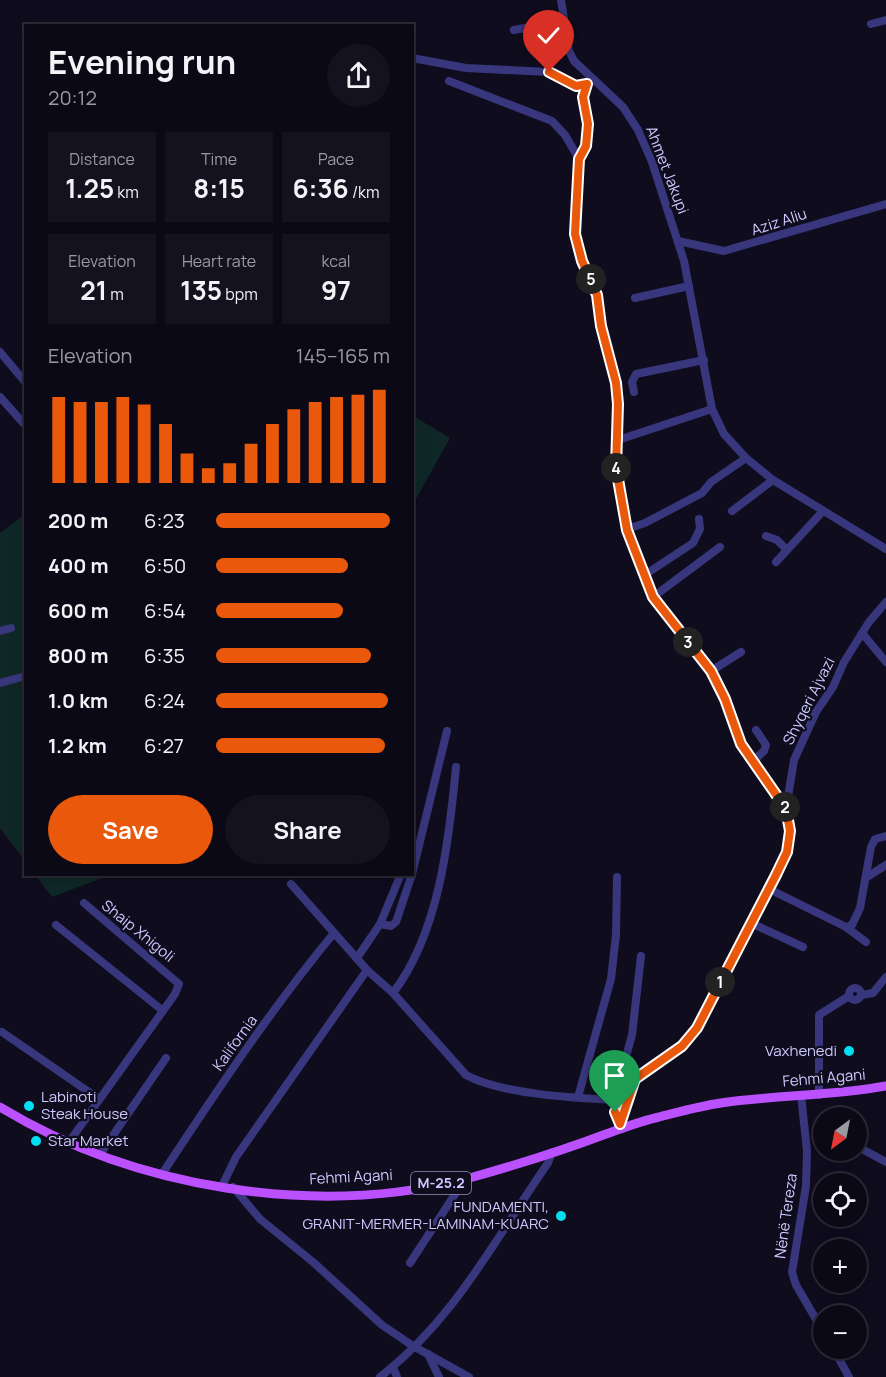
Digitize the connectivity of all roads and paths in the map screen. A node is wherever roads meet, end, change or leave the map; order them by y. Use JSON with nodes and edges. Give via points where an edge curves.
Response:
{"nodes":[{"id":1,"x":561,"y":0,"type":"edge"},
{"id":2,"x":886,"y":20,"type":"edge"},
{"id":3,"x":564,"y":21,"type":"junction"},
{"id":4,"x":871,"y":24,"type":"dead end"},
{"id":5,"x":514,"y":30,"type":"dead end"},
{"id":6,"x":414,"y":58,"type":"edge"},
{"id":7,"x":449,"y":81,"type":"dead end"},
{"id":8,"x":590,"y":81,"type":"junction"},
{"id":9,"x":579,"y":159,"type":"junction"},
{"id":10,"x":886,"y":204,"type":"edge"},
{"id":11,"x":678,"y":241,"type":"junction"},
{"id":12,"x":689,"y":286,"type":"junction"},
{"id":13,"x":635,"y":298,"type":"dead end"},
{"id":14,"x":0,"y":352,"type":"edge"},
{"id":15,"x":704,"y":360,"type":"junction"},
{"id":16,"x":24,"y":381,"type":"edge"},
{"id":17,"x":634,"y":392,"type":"dead end"},
{"id":18,"x":0,"y":397,"type":"edge"},
{"id":19,"x":712,"y":409,"type":"junction"},
{"id":20,"x":24,"y":424,"type":"edge"},
{"id":21,"x":618,"y":440,"type":"junction"},
{"id":22,"x":746,"y":458,"type":"junction"},
{"id":23,"x":773,"y":480,"type":"junction"},
{"id":24,"x":732,"y":511,"type":"dead end"},
{"id":25,"x":823,"y":511,"type":"junction"},
{"id":26,"x":699,"y":519,"type":"dead end"},
{"id":27,"x":627,"y":530,"type":"junction"},
{"id":28,"x":766,"y":536,"type":"dead end"},
{"id":29,"x":720,"y":548,"type":"dead end"},
{"id":30,"x":886,"y":549,"type":"edge"},
{"id":31,"x":787,"y":550,"type":"junction"},
{"id":32,"x":776,"y":562,"type":"dead end"},
{"id":33,"x":643,"y":576,"type":"junction"},
{"id":34,"x":653,"y":597,"type":"junction"},
{"id":35,"x":886,"y":603,"type":"edge"},
{"id":36,"x":11,"y":628,"type":"dead end"},
{"id":37,"x":0,"y":631,"type":"edge"},
{"id":38,"x":862,"y":633,"type":"junction"},
{"id":39,"x":741,"y":652,"type":"dead end"},
{"id":40,"x":886,"y":662,"type":"edge"},
{"id":41,"x":711,"y":671,"type":"junction"},
{"id":42,"x":24,"y":676,"type":"edge"},
{"id":43,"x":0,"y":682,"type":"edge"},
{"id":44,"x":756,"y":730,"type":"dead end"},
{"id":45,"x":447,"y":731,"type":"dead end"},
{"id":46,"x":753,"y":762,"type":"junction"},
{"id":47,"x":456,"y":767,"type":"dead end"},
{"id":48,"x":786,"y":809,"type":"junction"},
{"id":49,"x":886,"y":836,"type":"edge"},
{"id":50,"x":886,"y":865,"type":"edge"},
{"id":51,"x":414,"y":867,"type":"edge"},
{"id":52,"x":402,"y":876,"type":"edge"},
{"id":53,"x":412,"y":876,"type":"edge"},
{"id":54,"x":617,"y":878,"type":"dead end"},
{"id":55,"x":867,"y":878,"type":"junction"},
{"id":56,"x":291,"y":884,"type":"dead end"},
{"id":57,"x":769,"y":889,"type":"junction"},
{"id":58,"x":84,"y":903,"type":"dead end"},
{"id":59,"x":751,"y":923,"type":"junction"},
{"id":60,"x":380,"y":924,"type":"junction"},
{"id":61,"x":56,"y":925,"type":"dead end"},
{"id":62,"x":846,"y":927,"type":"junction"},
{"id":63,"x":334,"y":933,"type":"junction"},
{"id":64,"x":866,"y":942,"type":"dead end"},
{"id":65,"x":803,"y":947,"type":"dead end"},
{"id":66,"x":640,"y":956,"type":"dead end"},
{"id":67,"x":357,"y":958,"type":"junction"},
{"id":68,"x":367,"y":970,"type":"junction"},
{"id":69,"x":886,"y":977,"type":"edge"},
{"id":70,"x":393,"y":993,"type":"junction"},
{"id":71,"x":162,"y":1010,"type":"junction"},
{"id":72,"x":2,"y":1032,"type":"dead end"},
{"id":73,"x":166,"y":1058,"type":"dead end"},
{"id":74,"x":886,"y":1086,"type":"edge"},
{"id":75,"x":801,"y":1095,"type":"junction"},
{"id":76,"x":819,"y":1095,"type":"junction"},
{"id":77,"x":578,"y":1097,"type":"junction"},
{"id":78,"x":99,"y":1099,"type":"junction"},
{"id":79,"x":614,"y":1100,"type":"junction"},
{"id":80,"x":0,"y":1107,"type":"edge"},
{"id":81,"x":621,"y":1126,"type":"junction"},
{"id":82,"x":69,"y":1142,"type":"junction"},
{"id":83,"x":552,"y":1152,"type":"junction"},
{"id":84,"x":867,"y":1152,"type":"edge"},
{"id":85,"x":101,"y":1153,"type":"junction"},
{"id":86,"x":886,"y":1162,"type":"edge"},
{"id":87,"x":162,"y":1174,"type":"junction"},
{"id":88,"x":465,"y":1179,"type":"junction"},
{"id":89,"x":222,"y":1186,"type":"junction"},
{"id":90,"x":233,"y":1187,"type":"junction"},
{"id":91,"x":410,"y":1263,"type":"dead end"},
{"id":92,"x":813,"y":1314,"type":"edge"},
{"id":93,"x":413,"y":1346,"type":"junction"},
{"id":94,"x":429,"y":1354,"type":"junction"},
{"id":95,"x":839,"y":1359,"type":"edge"},
{"id":96,"x":393,"y":1367,"type":"junction"},
{"id":97,"x":380,"y":1377,"type":"edge"},
{"id":98,"x":398,"y":1377,"type":"edge"},
{"id":99,"x":439,"y":1377,"type":"edge"},
{"id":100,"x":469,"y":1377,"type":"edge"},
{"id":101,"x":849,"y":1377,"type":"edge"}],
"edges":[{"from":1,"to":3,"type":"street","name":"Ahmet Jakupi"},
{"from":2,"to":4,"type":"street"},
{"from":3,"to":5,"type":"street"},
{"from":3,"to":8,"type":"street","name":"Ahmet Jakupi","via":[[569,51]]},
{"from":6,"to":8,"type":"street","via":[[466,68],[549,72],[576,86]]},
{"from":7,"to":9,"type":"street","via":[[552,121]]},
{"from":8,"to":9,"type":"street","via":[[583,97],[588,124],[586,146]]},
{"from":8,"to":11,"type":"street","name":"Ahmet Jakupi","via":[[624,107],[638,130]]},
{"from":9,"to":21,"type":"street","via":[[575,234],[597,295],[616,383]]},
{"from":10,"to":11,"type":"street","name":"Aziz Aliu","via":[[724,250]]},
{"from":11,"to":12,"type":"street","name":"Ahmet Jakupi"},
{"from":12,"to":13,"type":"street"},
{"from":12,"to":15,"type":"street","name":"Ahmet Jakupi"},
{"from":14,"to":16,"type":"street"},
{"from":15,"to":17,"type":"street","via":[[636,374],[632,382]]},
{"from":15,"to":19,"type":"street","name":"Ahmet Jakupi"},
{"from":18,"to":20,"type":"street"},
{"from":19,"to":21,"type":"street"},
{"from":19,"to":22,"type":"street","name":"Ahmet Jakupi","via":[[724,434]]},
{"from":21,"to":27,"type":"street","via":[[616,468]]},
{"from":22,"to":23,"type":"street","name":"Ahmet Jakupi"},
{"from":22,"to":27,"type":"street","via":[[711,482],[702,493]]},
{"from":23,"to":24,"type":"street"},
{"from":23,"to":25,"type":"street","name":"Ahmet Jakupi"},
{"from":25,"to":30,"type":"street","name":"Ahmet Jakupi"},
{"from":25,"to":31,"type":"street"},
{"from":26,"to":33,"type":"street","via":[[700,529],[693,543]]},
{"from":27,"to":33,"type":"street"},
{"from":28,"to":31,"type":"street"},
{"from":29,"to":34,"type":"street"},
{"from":31,"to":32,"type":"street"},
{"from":33,"to":34,"type":"street"},
{"from":34,"to":41,"type":"street"},
{"from":35,"to":38,"type":"street","name":"Shyqeri Ajvazi"},
{"from":36,"to":37,"type":"street"},
{"from":38,"to":40,"type":"street"},
{"from":38,"to":48,"type":"street","name":"Shyqeri Ajvazi","via":[[816,712],[794,760]]},
{"from":39,"to":41,"type":"street"},
{"from":41,"to":46,"type":"street","via":[[741,744]]},
{"from":42,"to":43,"type":"street"},
{"from":44,"to":46,"type":"street","via":[[766,745]]},
{"from":45,"to":51,"type":"street"},
{"from":46,"to":48,"type":"street"},
{"from":47,"to":70,"type":"street","via":[[445,858],[433,905],[416,956]]},
{"from":48,"to":57,"type":"street","name":"Shyqeri Ajvazi","via":[[790,831],[787,852]]},
{"from":49,"to":55,"type":"street","via":[[875,839],[871,847]]},
{"from":50,"to":55,"type":"street"},
{"from":52,"to":60,"type":"street"},
{"from":53,"to":60,"type":"street","via":[[396,922],[392,926]]},
{"from":54,"to":77,"type":"street","via":[[611,979]]},
{"from":55,"to":62,"type":"street","via":[[860,908],[852,925]]},
{"from":56,"to":63,"type":"street"},
{"from":57,"to":59,"type":"street","name":"Shyqeri Ajvazi"},
{"from":57,"to":62,"type":"street"},
{"from":58,"to":71,"type":"street","name":"Shaip Xhigoli","via":[[178,984]]},
{"from":59,"to":65,"type":"street"},
{"from":59,"to":81,"type":"street","name":"Shyqeri Ajvazi","via":[[697,1028],[682,1046],[635,1079]]},
{"from":60,"to":67,"type":"street"},
{"from":61,"to":71,"type":"street"},
{"from":62,"to":64,"type":"street"},
{"from":63,"to":67,"type":"street"},
{"from":63,"to":87,"type":"street","name":"Kalifornia","via":[[305,968]]},
{"from":66,"to":79,"type":"street","via":[[632,1035]]},
{"from":67,"to":68,"type":"street"},
{"from":68,"to":70,"type":"street"},
{"from":68,"to":89,"type":"street","via":[[236,1157]]},
{"from":69,"to":76,"type":"street","via":[[873,993],[855,1000],[849,996],[819,1015]]},
{"from":70,"to":77,"type":"street","via":[[446,1056],[474,1080],[539,1094]]},
{"from":71,"to":78,"type":"street","name":"Shaip Xhigoli"},
{"from":72,"to":78,"type":"street"},
{"from":73,"to":85,"type":"street"},
{"from":74,"to":76,"type":"main road","name":"Fehmi Agani","number":"M-25.2"},
{"from":75,"to":76,"type":"main road","name":"Fehmi Agani","number":"M-25.2"},
{"from":75,"to":81,"type":"main road","name":"Fehmi Agani","number":"M-25.2","via":[[721,1103]]},
{"from":75,"to":92,"type":"street","name":"Nënë Tereza","via":[[806,1182],[792,1272]]},
{"from":77,"to":79,"type":"street"},
{"from":78,"to":82,"type":"street","name":"Shaip Xhigoli"},
{"from":79,"to":81,"type":"street"},
{"from":80,"to":82,"type":"main road","name":"Fehmi Agani","number":"M-25.2"},
{"from":81,"to":83,"type":"main road","name":"Fehmi Agani","number":"M-25.2"},
{"from":82,"to":85,"type":"main road","name":"Fehmi Agani","number":"M-25.2"},
{"from":83,"to":88,"type":"main road","name":"Fehmi Agani","number":"M-25.2"},
{"from":83,"to":93,"type":"street","via":[[454,1303],[437,1326]]},
{"from":84,"to":86,"type":"street"},
{"from":85,"to":87,"type":"main road","name":"Fehmi Agani","number":"M-25.2"},
{"from":87,"to":89,"type":"main road","name":"Fehmi Agani","number":"M-25.2"},
{"from":88,"to":90,"type":"main road","name":"Fehmi Agani","number":"M-25.2","via":[[359,1194],[317,1195]]},
{"from":88,"to":91,"type":"street"},
{"from":89,"to":90,"type":"main road","name":"Fehmi Agani","number":"M-25.2"},
{"from":90,"to":93,"type":"street","via":[[260,1219]]},
{"from":93,"to":94,"type":"street"},
{"from":93,"to":96,"type":"street"},
{"from":94,"to":99,"type":"street"},
{"from":94,"to":100,"type":"street"},
{"from":95,"to":101,"type":"street"},
{"from":96,"to":97,"type":"street"},
{"from":96,"to":98,"type":"street"}]}
